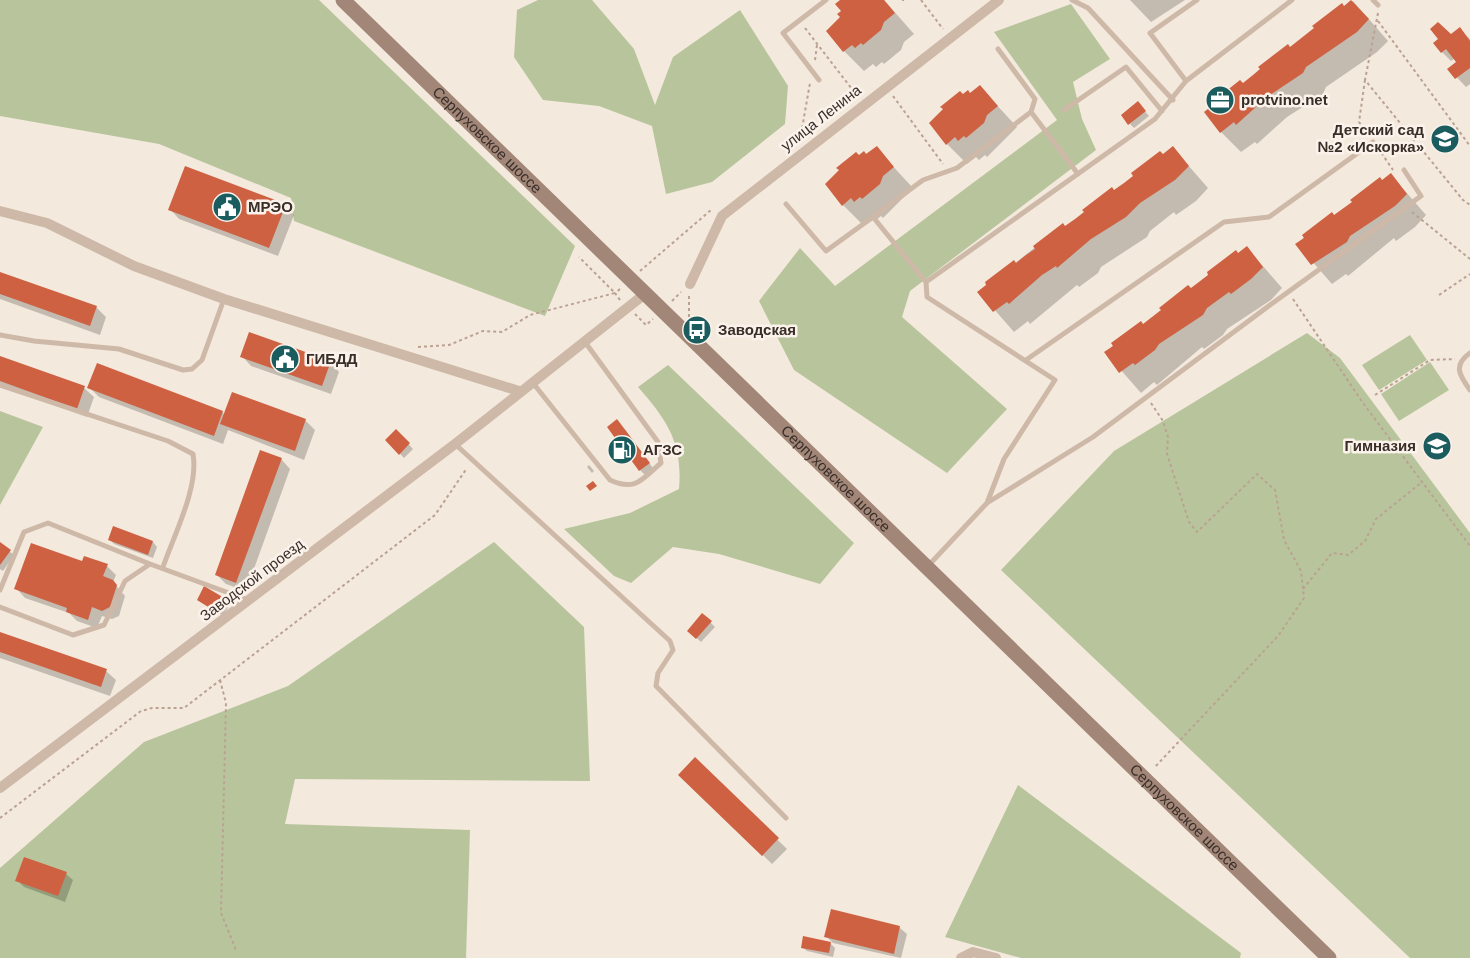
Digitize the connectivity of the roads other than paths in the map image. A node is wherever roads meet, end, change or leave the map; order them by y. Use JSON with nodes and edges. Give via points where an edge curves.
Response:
{"nodes":[{"id":1,"x":343,"y":0,"type":"edge"},
{"id":2,"x":826,"y":0,"type":"edge"},
{"id":3,"x":999,"y":0,"type":"edge"},
{"id":4,"x":1072,"y":0,"type":"edge"},
{"id":5,"x":1197,"y":0,"type":"edge"},
{"id":6,"x":1292,"y":0,"type":"edge"},
{"id":7,"x":998,"y":49,"type":"dead end"},
{"id":8,"x":819,"y":80,"type":"dead end"},
{"id":9,"x":1186,"y":81,"type":"junction"},
{"id":10,"x":1173,"y":100,"type":"junction"},
{"id":11,"x":1064,"y":110,"type":"dead end"},
{"id":12,"x":1162,"y":111,"type":"junction"},
{"id":13,"x":1031,"y":112,"type":"junction"},
{"id":14,"x":1373,"y":142,"type":"road end"},
{"id":15,"x":1404,"y":170,"type":"dead end"},
{"id":16,"x":1078,"y":174,"type":"junction"},
{"id":17,"x":786,"y":204,"type":"dead end"},
{"id":18,"x":0,"y":211,"type":"edge"},
{"id":19,"x":873,"y":217,"type":"junction"},
{"id":20,"x":926,"y":282,"type":"junction"},
{"id":21,"x":690,"y":284,"type":"road end"},
{"id":22,"x":646,"y":293,"type":"junction"},
{"id":23,"x":224,"y":299,"type":"junction"},
{"id":24,"x":0,"y":335,"type":"edge"},
{"id":25,"x":584,"y":342,"type":"junction"},
{"id":26,"x":1470,"y":353,"type":"edge"},
{"id":27,"x":1026,"y":360,"type":"junction"},
{"id":28,"x":532,"y":381,"type":"junction"},
{"id":29,"x":0,"y":385,"type":"edge"},
{"id":30,"x":1470,"y":390,"type":"edge"},
{"id":31,"x":519,"y":391,"type":"junction"},
{"id":32,"x":455,"y":444,"type":"junction"},
{"id":33,"x":987,"y":503,"type":"junction"},
{"id":34,"x":150,"y":564,"type":"junction"},
{"id":35,"x":163,"y":567,"type":"junction"},
{"id":36,"x":927,"y":567,"type":"junction"},
{"id":37,"x":0,"y":590,"type":"edge"},
{"id":38,"x":250,"y":601,"type":"junction"},
{"id":39,"x":0,"y":607,"type":"edge"},
{"id":40,"x":0,"y":788,"type":"edge"},
{"id":41,"x":786,"y":818,"type":"dead end"},
{"id":42,"x":961,"y":958,"type":"edge"},
{"id":43,"x":996,"y":958,"type":"edge"},
{"id":44,"x":1329,"y":958,"type":"edge"}],
"edges":[{"from":1,"to":22,"type":"main road","name":"Серпуховское шоссе"},
{"from":2,"to":8,"type":"lane","via":[[783,33]]},
{"from":3,"to":21,"type":"street","name":"улица Ленина","via":[[722,216]]},
{"from":4,"to":10,"type":"lane","via":[[1088,8]]},
{"from":5,"to":9,"type":"lane","via":[[1150,33]]},
{"from":6,"to":9,"type":"lane"},
{"from":7,"to":13,"type":"lane","via":[[1035,99]]},
{"from":9,"to":10,"type":"lane"},
{"from":10,"to":12,"type":"lane"},
{"from":11,"to":12,"type":"lane","via":[[1126,67]]},
{"from":12,"to":16,"type":"lane"},
{"from":13,"to":16,"type":"lane"},
{"from":13,"to":19,"type":"lane","via":[[957,168],[924,180]]},
{"from":14,"to":27,"type":"lane","via":[[1269,217],[1224,222]]},
{"from":15,"to":33,"type":"lane","via":[[1421,196],[1093,437]]},
{"from":16,"to":20,"type":"lane"},
{"from":17,"to":19,"type":"lane","via":[[826,251]]},
{"from":18,"to":23,"type":"street","via":[[47,223],[134,266]]},
{"from":19,"to":20,"type":"lane"},
{"from":20,"to":27,"type":"lane","via":[[927,297]]},
{"from":22,"to":25,"type":"street","name":"Заводской проезд"},
{"from":22,"to":36,"type":"main road","name":"Серпуховское шоссе"},
{"from":23,"to":24,"type":"lane","via":[[202,360],[192,369],[183,370],[119,349]]},
{"from":23,"to":31,"type":"street"},
{"from":25,"to":28,"type":"street","name":"Заводской проезд"},
{"from":25,"to":28,"type":"lane","via":[[658,442],[661,463],[634,485],[623,486],[610,480]]},
{"from":26,"to":30,"type":"lane","via":[[1460,360],[1459,375]]},
{"from":27,"to":33,"type":"lane","via":[[1055,380],[1004,459]]},
{"from":28,"to":31,"type":"street","name":"Заводской проезд"},
{"from":29,"to":35,"type":"lane","via":[[168,441],[193,454],[195,472],[191,488]]},
{"from":31,"to":32,"type":"street","name":"Заводской проезд"},
{"from":32,"to":38,"type":"street","name":"Заводской проезд"},
{"from":32,"to":41,"type":"lane","via":[[670,641],[673,650],[658,673],[656,686]]},
{"from":33,"to":36,"type":"lane"},
{"from":34,"to":35,"type":"lane"},
{"from":34,"to":37,"type":"lane","via":[[48,523],[24,532]]},
{"from":34,"to":39,"type":"lane","via":[[125,580],[104,625],[73,635]]},
{"from":35,"to":38,"type":"lane"},
{"from":36,"to":44,"type":"main road","name":"Серпуховское шоссе"},
{"from":38,"to":40,"type":"street","name":"Заводской проезд"},
{"from":42,"to":43,"type":"street","via":[[973,952]]}]}
